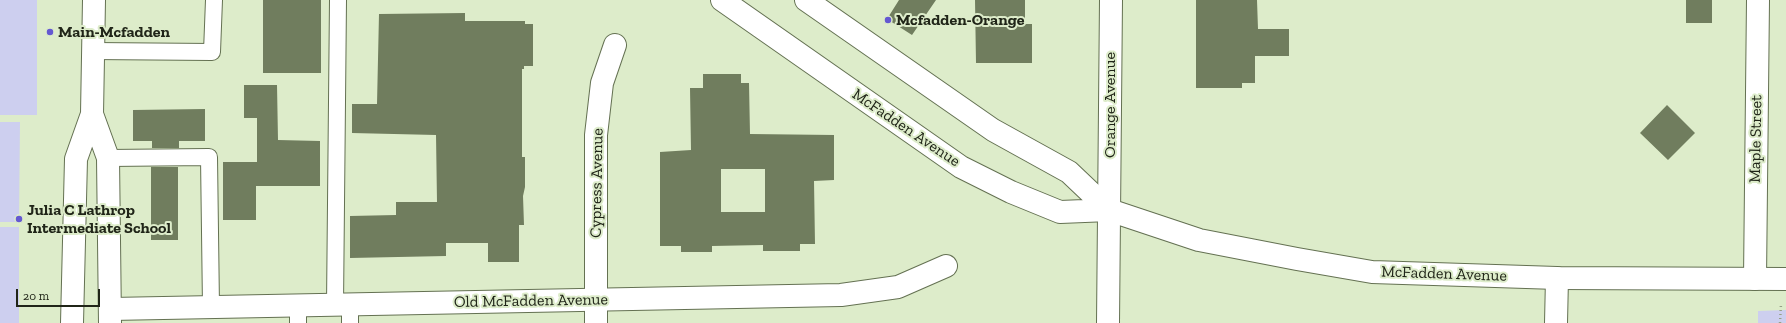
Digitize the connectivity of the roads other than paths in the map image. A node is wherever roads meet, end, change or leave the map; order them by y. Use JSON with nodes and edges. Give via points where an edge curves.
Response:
{"nodes":[{"id":1,"x":94,"y":0,"type":"edge"},
{"id":2,"x":214,"y":0,"type":"edge"},
{"id":3,"x":338,"y":0,"type":"edge"},
{"id":4,"x":722,"y":0,"type":"edge"},
{"id":5,"x":806,"y":0,"type":"edge"},
{"id":6,"x":1111,"y":0,"type":"edge"},
{"id":7,"x":1758,"y":0,"type":"edge"},
{"id":8,"x":615,"y":45,"type":"dead end"},
{"id":9,"x":93,"y":51,"type":"junction"},
{"id":10,"x":92,"y":114,"type":"junction"},
{"id":11,"x":108,"y":158,"type":"junction"},
{"id":12,"x":1109,"y":210,"type":"junction"},
{"id":13,"x":946,"y":266,"type":"dead end"},
{"id":14,"x":1557,"y":278,"type":"junction"},
{"id":15,"x":1755,"y":279,"type":"junction"},
{"id":16,"x":1784,"y":289,"type":"edge"},
{"id":17,"x":596,"y":300,"type":"junction"},
{"id":18,"x":211,"y":307,"type":"junction"},
{"id":19,"x":345,"y":311,"type":"edge"},
{"id":20,"x":298,"y":314,"type":"edge"},
{"id":21,"x":111,"y":316,"type":"edge"},
{"id":22,"x":72,"y":323,"type":"edge"},
{"id":23,"x":596,"y":323,"type":"edge"},
{"id":24,"x":1108,"y":323,"type":"edge"},
{"id":25,"x":1556,"y":323,"type":"edge"}],
"edges":[{"from":1,"to":9,"type":"street"},
{"from":2,"to":9,"type":"lane","via":[[212,52]]},
{"from":3,"to":19,"type":"lane"},
{"from":4,"to":12,"type":"street","name":"McFadden Avenue","via":[[962,167],[1011,192],[1060,212]]},
{"from":5,"to":12,"type":"street","name":"McFadden Avenue","via":[[993,130],[1069,172]]},
{"from":6,"to":12,"type":"street","name":"Orange Avenue"},
{"from":7,"to":15,"type":"street","name":"Maple Street"},
{"from":8,"to":17,"type":"street","name":"Cypress Avenue","via":[[602,82],[596,135]]},
{"from":9,"to":10,"type":"street"},
{"from":10,"to":11,"type":"street"},
{"from":10,"to":22,"type":"street","via":[[76,159]]},
{"from":11,"to":18,"type":"lane","via":[[209,157]]},
{"from":11,"to":21,"type":"street"},
{"from":12,"to":14,"type":"street","name":"McFadden Avenue","via":[[1199,240],[1372,272]]},
{"from":12,"to":24,"type":"street","name":"Orange Avenue"},
{"from":13,"to":17,"type":"street","name":"Old McFadden Avenue","via":[[898,288],[841,295]]},
{"from":14,"to":15,"type":"street","name":"McFadden Avenue"},
{"from":14,"to":25,"type":"street"},
{"from":15,"to":16,"type":"street","name":"McFadden Avenue"},
{"from":17,"to":19,"type":"street","name":"Old McFadden Avenue"},
{"from":17,"to":23,"type":"street","name":"Cypress Avenue"},
{"from":18,"to":20,"type":"street","name":"Old McFadden Avenue"},
{"from":18,"to":21,"type":"street","name":"Old McFadden Avenue"},
{"from":19,"to":20,"type":"street","name":"Old McFadden Avenue"}]}
